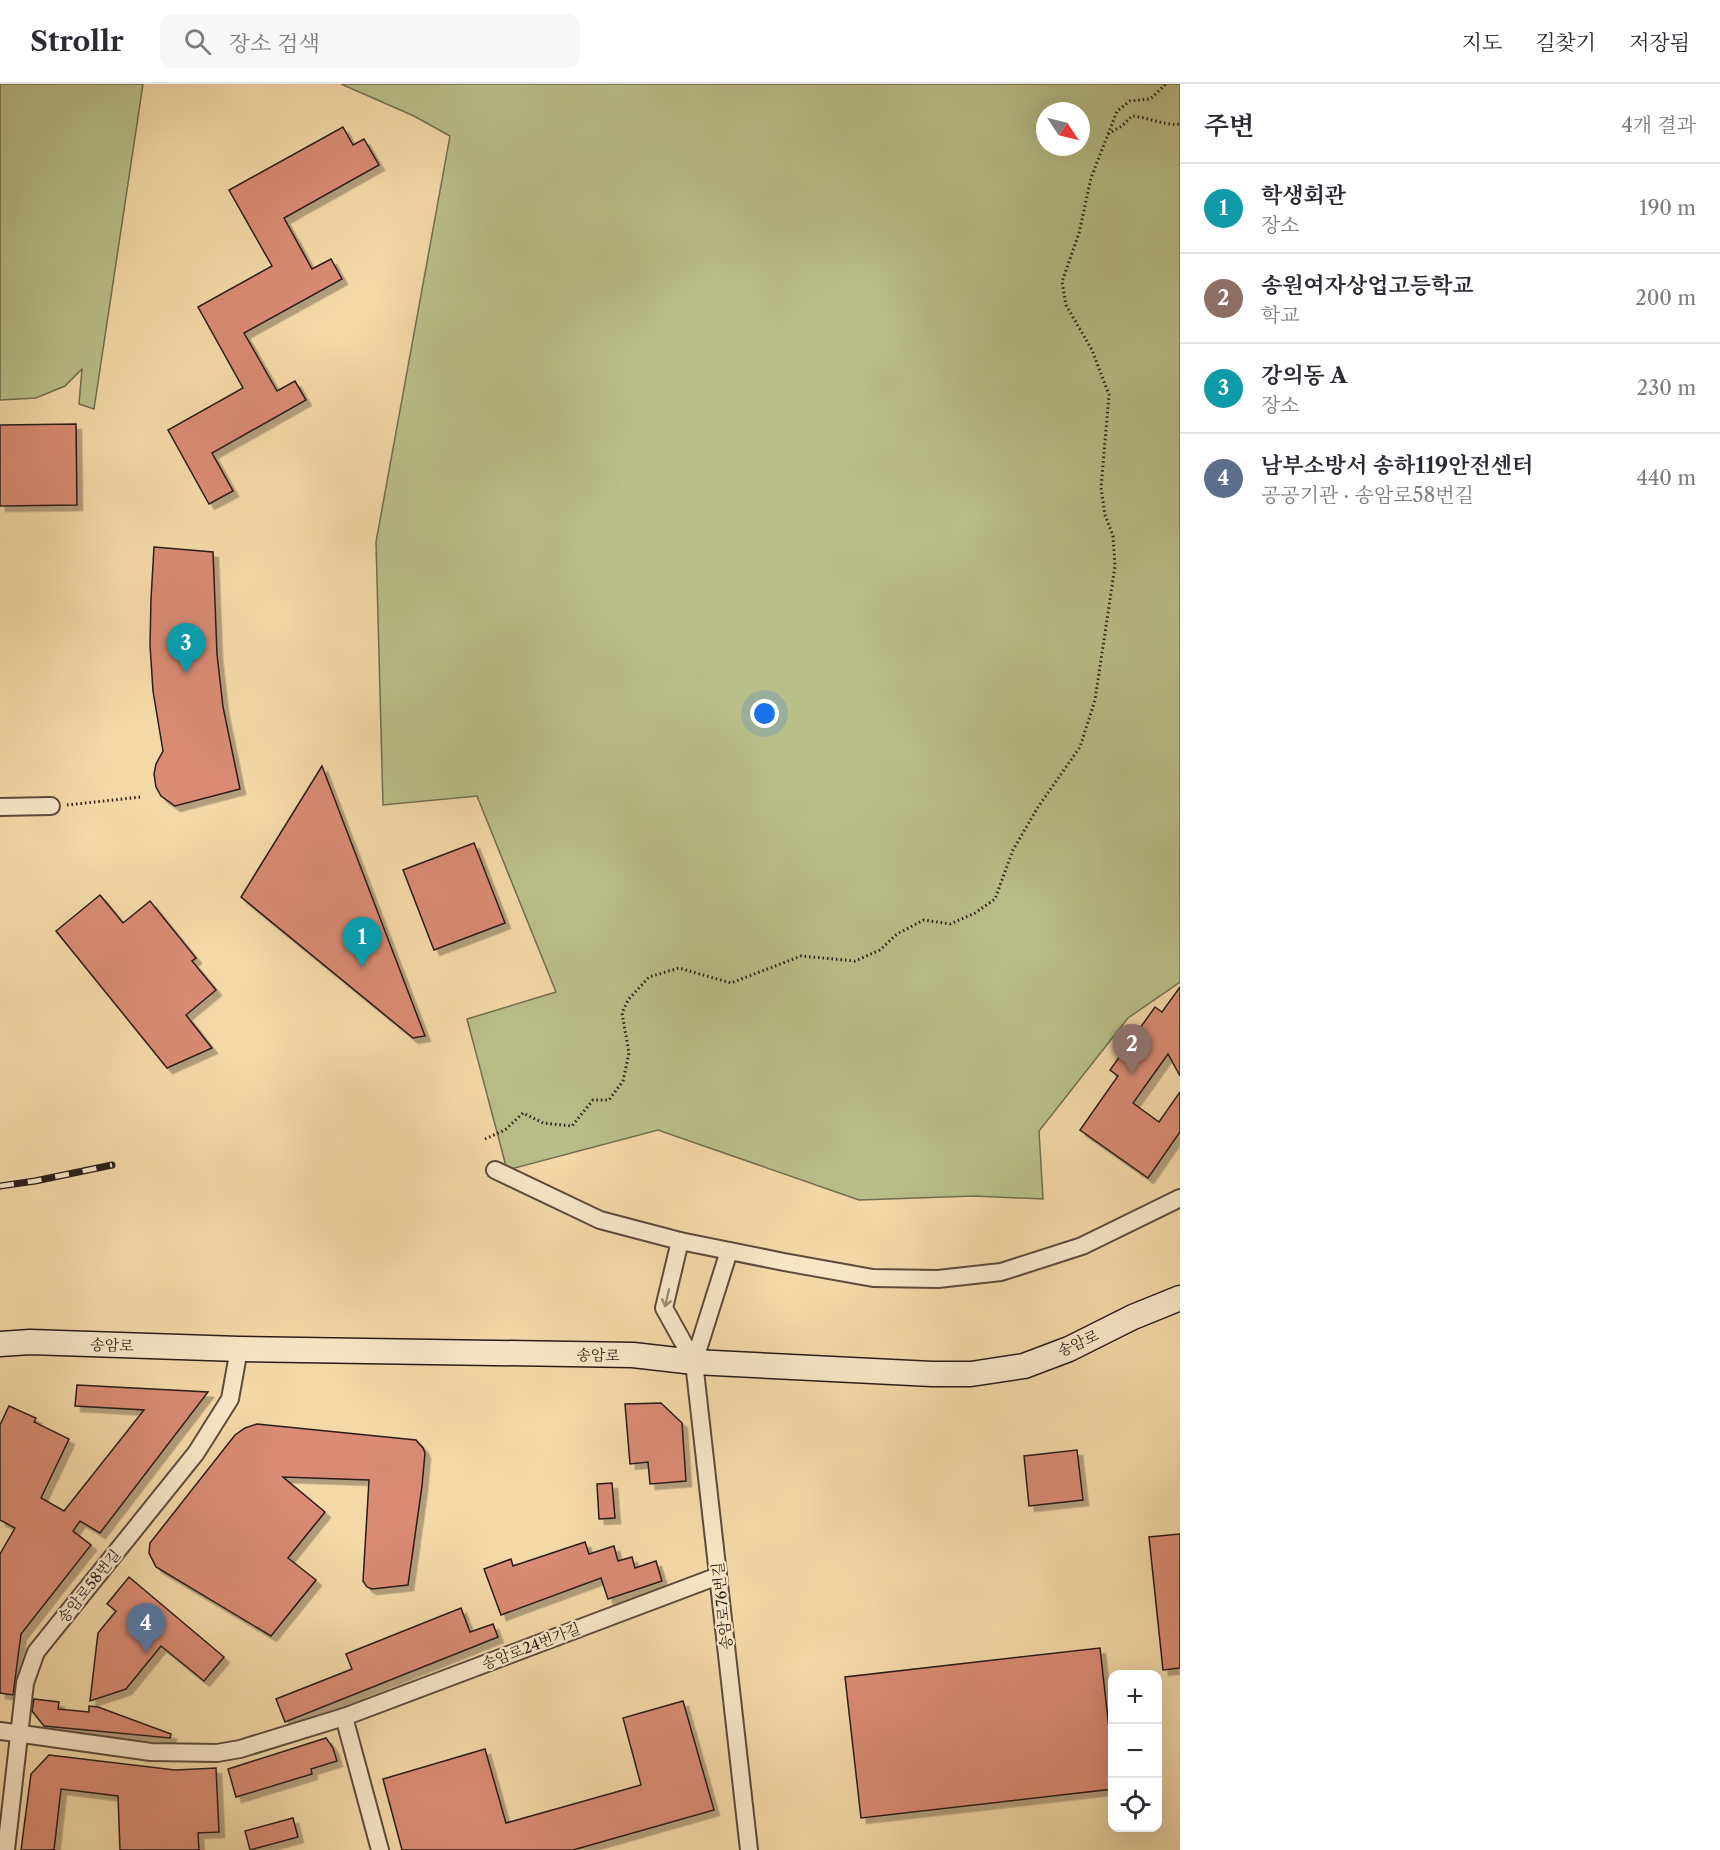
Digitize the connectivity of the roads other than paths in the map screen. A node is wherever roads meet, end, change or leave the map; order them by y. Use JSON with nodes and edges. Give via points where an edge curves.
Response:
{"nodes":[{"id":1,"x":51,"y":806,"type":"road end"},
{"id":2,"x":0,"y":807,"type":"edge"},
{"id":3,"x":495,"y":1170,"type":"dead end"},
{"id":4,"x":1180,"y":1198,"type":"edge"},
{"id":5,"x":680,"y":1240,"type":"junction"},
{"id":6,"x":729,"y":1251,"type":"junction"},
{"id":7,"x":1180,"y":1298,"type":"edge"},
{"id":8,"x":0,"y":1344,"type":"edge"},
{"id":9,"x":239,"y":1349,"type":"junction"},
{"id":10,"x":694,"y":1362,"type":"junction"},
{"id":11,"x":718,"y":1576,"type":"junction"},
{"id":12,"x":344,"y":1717,"type":"junction"},
{"id":13,"x":0,"y":1731,"type":"edge"},
{"id":14,"x":20,"y":1733,"type":"junction"},
{"id":15,"x":6,"y":1850,"type":"edge"},
{"id":16,"x":380,"y":1850,"type":"edge"},
{"id":17,"x":749,"y":1850,"type":"edge"}],
"edges":[{"from":1,"to":2,"type":"street"},
{"from":3,"to":5,"type":"street","via":[[600,1220]]},
{"from":4,"to":6,"type":"street","via":[[1082,1246],[1001,1272],[938,1279],[873,1278]]},
{"from":5,"to":6,"type":"street"},
{"from":5,"to":10,"type":"street","one_way":true,"via":[[664,1308]]},
{"from":6,"to":10,"type":"street"},
{"from":7,"to":10,"type":"main road","name":"송암로","via":[[1024,1366],[971,1374]]},
{"from":8,"to":9,"type":"main road","name":"송암로"},
{"from":9,"to":10,"type":"main road","name":"송암로","via":[[633,1355]]},
{"from":9,"to":14,"type":"street","name":"송암로58번길","via":[[230,1399],[196,1453],[36,1652],[26,1683]]},
{"from":10,"to":11,"type":"street","name":"송암로76번길"},
{"from":11,"to":12,"type":"street","name":"송암로24번가길"},
{"from":11,"to":17,"type":"street","name":"송암로76번길"},
{"from":12,"to":14,"type":"street","name":"송암로24번가길","via":[[217,1753],[151,1752]]},
{"from":12,"to":16,"type":"street"},
{"from":13,"to":14,"type":"street","name":"송암로24번가길"},
{"from":14,"to":15,"type":"street","name":"송암로58번길"}]}
